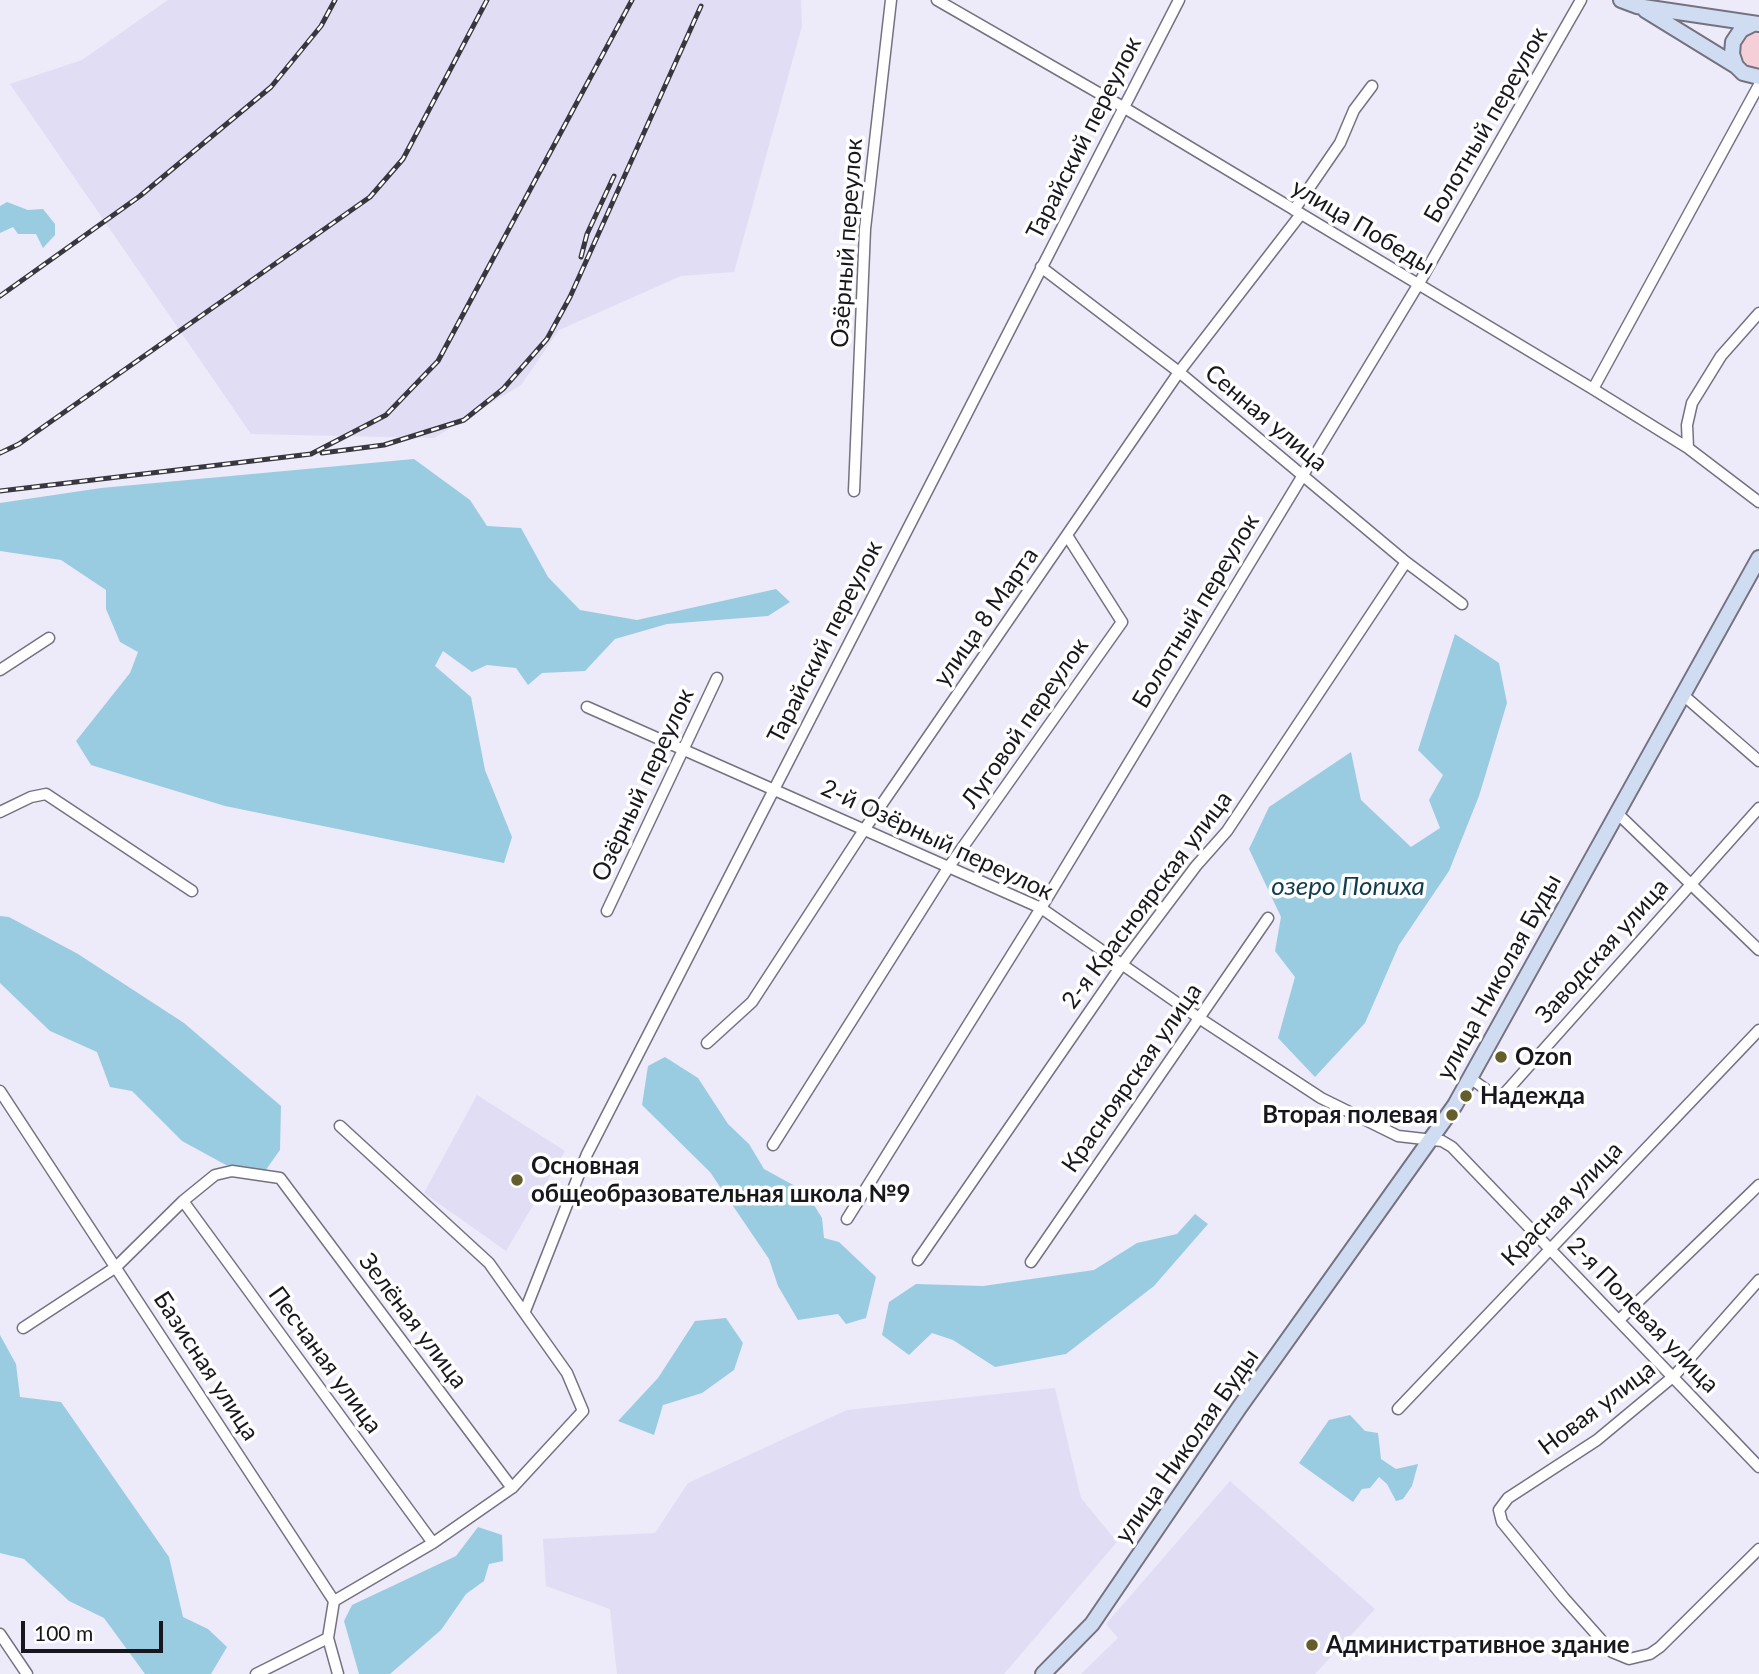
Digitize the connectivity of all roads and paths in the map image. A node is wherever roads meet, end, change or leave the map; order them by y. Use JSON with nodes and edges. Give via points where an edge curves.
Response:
{"nodes":[{"id":1,"x":891,"y":0,"type":"edge"},
{"id":2,"x":937,"y":0,"type":"edge"},
{"id":3,"x":1179,"y":0,"type":"edge"},
{"id":4,"x":1581,"y":0,"type":"edge"},
{"id":5,"x":1621,"y":0,"type":"edge"},
{"id":6,"x":1638,"y":3,"type":"edge"},
{"id":7,"x":1756,"y":24,"type":"edge"},
{"id":8,"x":1736,"y":66,"type":"junction"},
{"id":9,"x":1759,"y":77,"type":"edge"},
{"id":10,"x":1759,"y":85,"type":"edge"},
{"id":11,"x":1372,"y":86,"type":"dead end"},
{"id":12,"x":1123,"y":107,"type":"junction"},
{"id":13,"x":1298,"y":212,"type":"junction"},
{"id":14,"x":1041,"y":267,"type":"junction"},
{"id":15,"x":1418,"y":285,"type":"junction"},
{"id":16,"x":1759,"y":313,"type":"edge"},
{"id":17,"x":1180,"y":372,"type":"junction"},
{"id":18,"x":1593,"y":389,"type":"junction"},
{"id":19,"x":1688,"y":448,"type":"junction"},
{"id":20,"x":1303,"y":475,"type":"junction"},
{"id":21,"x":855,"y":491,"type":"dead end"},
{"id":22,"x":1759,"y":502,"type":"edge"},
{"id":23,"x":1068,"y":537,"type":"junction"},
{"id":24,"x":1759,"y":558,"type":"edge"},
{"id":25,"x":1406,"y":562,"type":"junction"},
{"id":26,"x":1462,"y":604,"type":"dead end"},
{"id":27,"x":49,"y":638,"type":"dead end"},
{"id":28,"x":1,"y":667,"type":"edge"},
{"id":29,"x":716,"y":678,"type":"dead end"},
{"id":30,"x":1682,"y":694,"type":"junction"},
{"id":31,"x":587,"y":707,"type":"dead end"},
{"id":32,"x":685,"y":749,"type":"junction"},
{"id":33,"x":1759,"y":761,"type":"edge"},
{"id":34,"x":774,"y":788,"type":"junction"},
{"id":35,"x":1759,"y":808,"type":"edge"},
{"id":36,"x":0,"y":812,"type":"edge"},
{"id":37,"x":1616,"y":812,"type":"junction"},
{"id":38,"x":864,"y":830,"type":"junction"},
{"id":39,"x":948,"y":868,"type":"junction"},
{"id":40,"x":1691,"y":882,"type":"junction"},
{"id":41,"x":192,"y":891,"type":"dead end"},
{"id":42,"x":1041,"y":908,"type":"junction"},
{"id":43,"x":607,"y":911,"type":"dead end"},
{"id":44,"x":1268,"y":918,"type":"dead end"},
{"id":45,"x":1759,"y":950,"type":"edge"},
{"id":46,"x":1123,"y":963,"type":"junction"},
{"id":47,"x":1199,"y":1018,"type":"junction"},
{"id":48,"x":1759,"y":1030,"type":"edge"},
{"id":49,"x":707,"y":1043,"type":"dead end"},
{"id":50,"x":1470,"y":1078,"type":"junction"},
{"id":51,"x":0,"y":1091,"type":"edge"},
{"id":52,"x":340,"y":1126,"type":"dead end"},
{"id":53,"x":1433,"y":1138,"type":"junction"},
{"id":54,"x":773,"y":1145,"type":"dead end"},
{"id":55,"x":1759,"y":1185,"type":"edge"},
{"id":56,"x":183,"y":1201,"type":"junction"},
{"id":57,"x":846,"y":1219,"type":"dead end"},
{"id":58,"x":1549,"y":1248,"type":"junction"},
{"id":59,"x":918,"y":1260,"type":"dead end"},
{"id":60,"x":1031,"y":1262,"type":"dead end"},
{"id":61,"x":116,"y":1267,"type":"junction"},
{"id":62,"x":1759,"y":1280,"type":"edge"},
{"id":63,"x":525,"y":1311,"type":"junction"},
{"id":64,"x":1619,"y":1320,"type":"junction"},
{"id":65,"x":23,"y":1328,"type":"dead end"},
{"id":66,"x":1674,"y":1376,"type":"junction"},
{"id":67,"x":1398,"y":1409,"type":"dead end"},
{"id":68,"x":1759,"y":1467,"type":"edge"},
{"id":69,"x":512,"y":1488,"type":"junction"},
{"id":70,"x":433,"y":1543,"type":"junction"},
{"id":71,"x":1759,"y":1549,"type":"edge"},
{"id":72,"x":334,"y":1601,"type":"junction"},
{"id":73,"x":0,"y":1634,"type":"edge"},
{"id":74,"x":328,"y":1638,"type":"junction"},
{"id":75,"x":1046,"y":1671,"type":"edge"},
{"id":76,"x":27,"y":1674,"type":"edge"},
{"id":77,"x":256,"y":1674,"type":"edge"},
{"id":78,"x":338,"y":1674,"type":"edge"}],
"edges":[{"from":1,"to":21,"type":"street","name":"Озёрный переулок","via":[[864,229]]},
{"from":2,"to":12,"type":"street","name":"улица Победы"},
{"from":3,"to":12,"type":"street","name":"Тарайский переулок"},
{"from":4,"to":15,"type":"street","name":"Болотный переулок"},
{"from":5,"to":6,"type":"street"},
{"from":6,"to":7,"type":"street"},
{"from":6,"to":8,"type":"street"},
{"from":7,"to":8,"type":"street","via":[[1741,30],[1733,42]]},
{"from":8,"to":9,"type":"street"},
{"from":10,"to":18,"type":"street"},
{"from":11,"to":13,"type":"street","name":"улица 8 Марта"},
{"from":12,"to":13,"type":"street","name":"улица Победы"},
{"from":12,"to":14,"type":"street","name":"Тарайский переулок"},
{"from":13,"to":15,"type":"street","name":"улица Победы"},
{"from":13,"to":17,"type":"street","name":"улица 8 Марта"},
{"from":14,"to":17,"type":"street","name":"Сенная улица"},
{"from":14,"to":34,"type":"street","name":"Тарайский переулок"},
{"from":15,"to":18,"type":"street","name":"улица Победы"},
{"from":15,"to":20,"type":"street","name":"Болотный переулок"},
{"from":16,"to":19,"type":"street","via":[[1721,356],[1692,403]]},
{"from":17,"to":20,"type":"street","name":"Сенная улица"},
{"from":17,"to":23,"type":"street","name":"улица 8 Марта"},
{"from":18,"to":19,"type":"street","name":"улица Победы"},
{"from":19,"to":22,"type":"street","name":"улица Победы"},
{"from":20,"to":25,"type":"street","name":"Сенная улица"},
{"from":20,"to":42,"type":"street","name":"Болотный переулок"},
{"from":23,"to":38,"type":"street","name":"улица 8 Марта"},
{"from":23,"to":39,"type":"street","name":"Луговой переулок","via":[[1122,622]]},
{"from":24,"to":30,"type":"street","name":"улица Николая Буды"},
{"from":25,"to":26,"type":"street","name":"Сенная улица"},
{"from":25,"to":46,"type":"street","name":"2-я Красноярская улица","via":[[1227,831]]},
{"from":27,"to":28,"type":"street"},
{"from":29,"to":32,"type":"street","name":"Озёрный переулок"},
{"from":30,"to":33,"type":"street"},
{"from":30,"to":37,"type":"street","name":"улица Николая Буды"},
{"from":31,"to":32,"type":"street","name":"2-й Озёрный переулок"},
{"from":32,"to":34,"type":"street","name":"2-й Озёрный переулок"},
{"from":32,"to":43,"type":"street","name":"Озёрный переулок"},
{"from":34,"to":38,"type":"street","name":"2-й Озёрный переулок"},
{"from":34,"to":63,"type":"street","name":"Тарайский переулок","via":[[587,1154]]},
{"from":35,"to":40,"type":"street","name":"Заводская улица"},
{"from":36,"to":41,"type":"street","via":[[46,794]]},
{"from":37,"to":40,"type":"street"},
{"from":37,"to":50,"type":"street","name":"улица Николая Буды"},
{"from":38,"to":39,"type":"street","name":"2-й Озёрный переулок"},
{"from":38,"to":49,"type":"street","name":"улица 8 Марта","via":[[752,1002]]},
{"from":39,"to":42,"type":"street","name":"2-й Озёрный переулок"},
{"from":39,"to":54,"type":"street","name":"Луговой переулок"},
{"from":40,"to":45,"type":"street"},
{"from":40,"to":50,"type":"street","name":"Заводская улица","via":[[1504,1094],[1495,1096]]},
{"from":42,"to":46,"type":"street","name":"2-й Озёрный переулок"},
{"from":42,"to":57,"type":"street","name":"Болотный переулок"},
{"from":44,"to":47,"type":"street","name":"Красноярская улица"},
{"from":46,"to":47,"type":"street","name":"2-й Озёрный переулок"},
{"from":46,"to":59,"type":"street","name":"2-я Красноярская улица"},
{"from":47,"to":53,"type":"street","name":"2-й Озёрный переулок","via":[[1321,1098],[1398,1136]]},
{"from":47,"to":60,"type":"street","name":"Красноярская улица"},
{"from":48,"to":58,"type":"street","name":"Красная улица"},
{"from":50,"to":53,"type":"street","name":"улица Николая Буды"},
{"from":51,"to":61,"type":"street","name":"Базисная улица"},
{"from":52,"to":63,"type":"street","via":[[489,1263]]},
{"from":53,"to":58,"type":"street","name":"2-я Полевая улица","via":[[1452,1147]]},
{"from":53,"to":75,"type":"street","name":"улица Николая Буды","via":[[1239,1408],[1093,1624]]},
{"from":55,"to":64,"type":"street"},
{"from":56,"to":61,"type":"street"},
{"from":56,"to":69,"type":"street","name":"Зелёная улица","via":[[223,1172],[280,1178]]},
{"from":56,"to":70,"type":"street","name":"Песчаная улица"},
{"from":58,"to":64,"type":"street","name":"2-я Полевая улица"},
{"from":58,"to":67,"type":"street","name":"Красная улица"},
{"from":61,"to":65,"type":"street"},
{"from":61,"to":72,"type":"street","name":"Базисная улица"},
{"from":62,"to":66,"type":"street","name":"Новая улица"},
{"from":63,"to":69,"type":"street","via":[[567,1373],[583,1411]]},
{"from":64,"to":66,"type":"street","name":"2-я Полевая улица"},
{"from":66,"to":68,"type":"street","name":"2-я Полевая улица"},
{"from":66,"to":71,"type":"street","name":"Новая улица","via":[[1597,1440],[1508,1498],[1499,1510],[1502,1522],[1612,1652],[1629,1659],[1660,1647]]},
{"from":69,"to":70,"type":"street"},
{"from":70,"to":72,"type":"street"},
{"from":72,"to":74,"type":"street"},
{"from":73,"to":76,"type":"street"},
{"from":74,"to":77,"type":"street"},
{"from":74,"to":78,"type":"street"}]}
